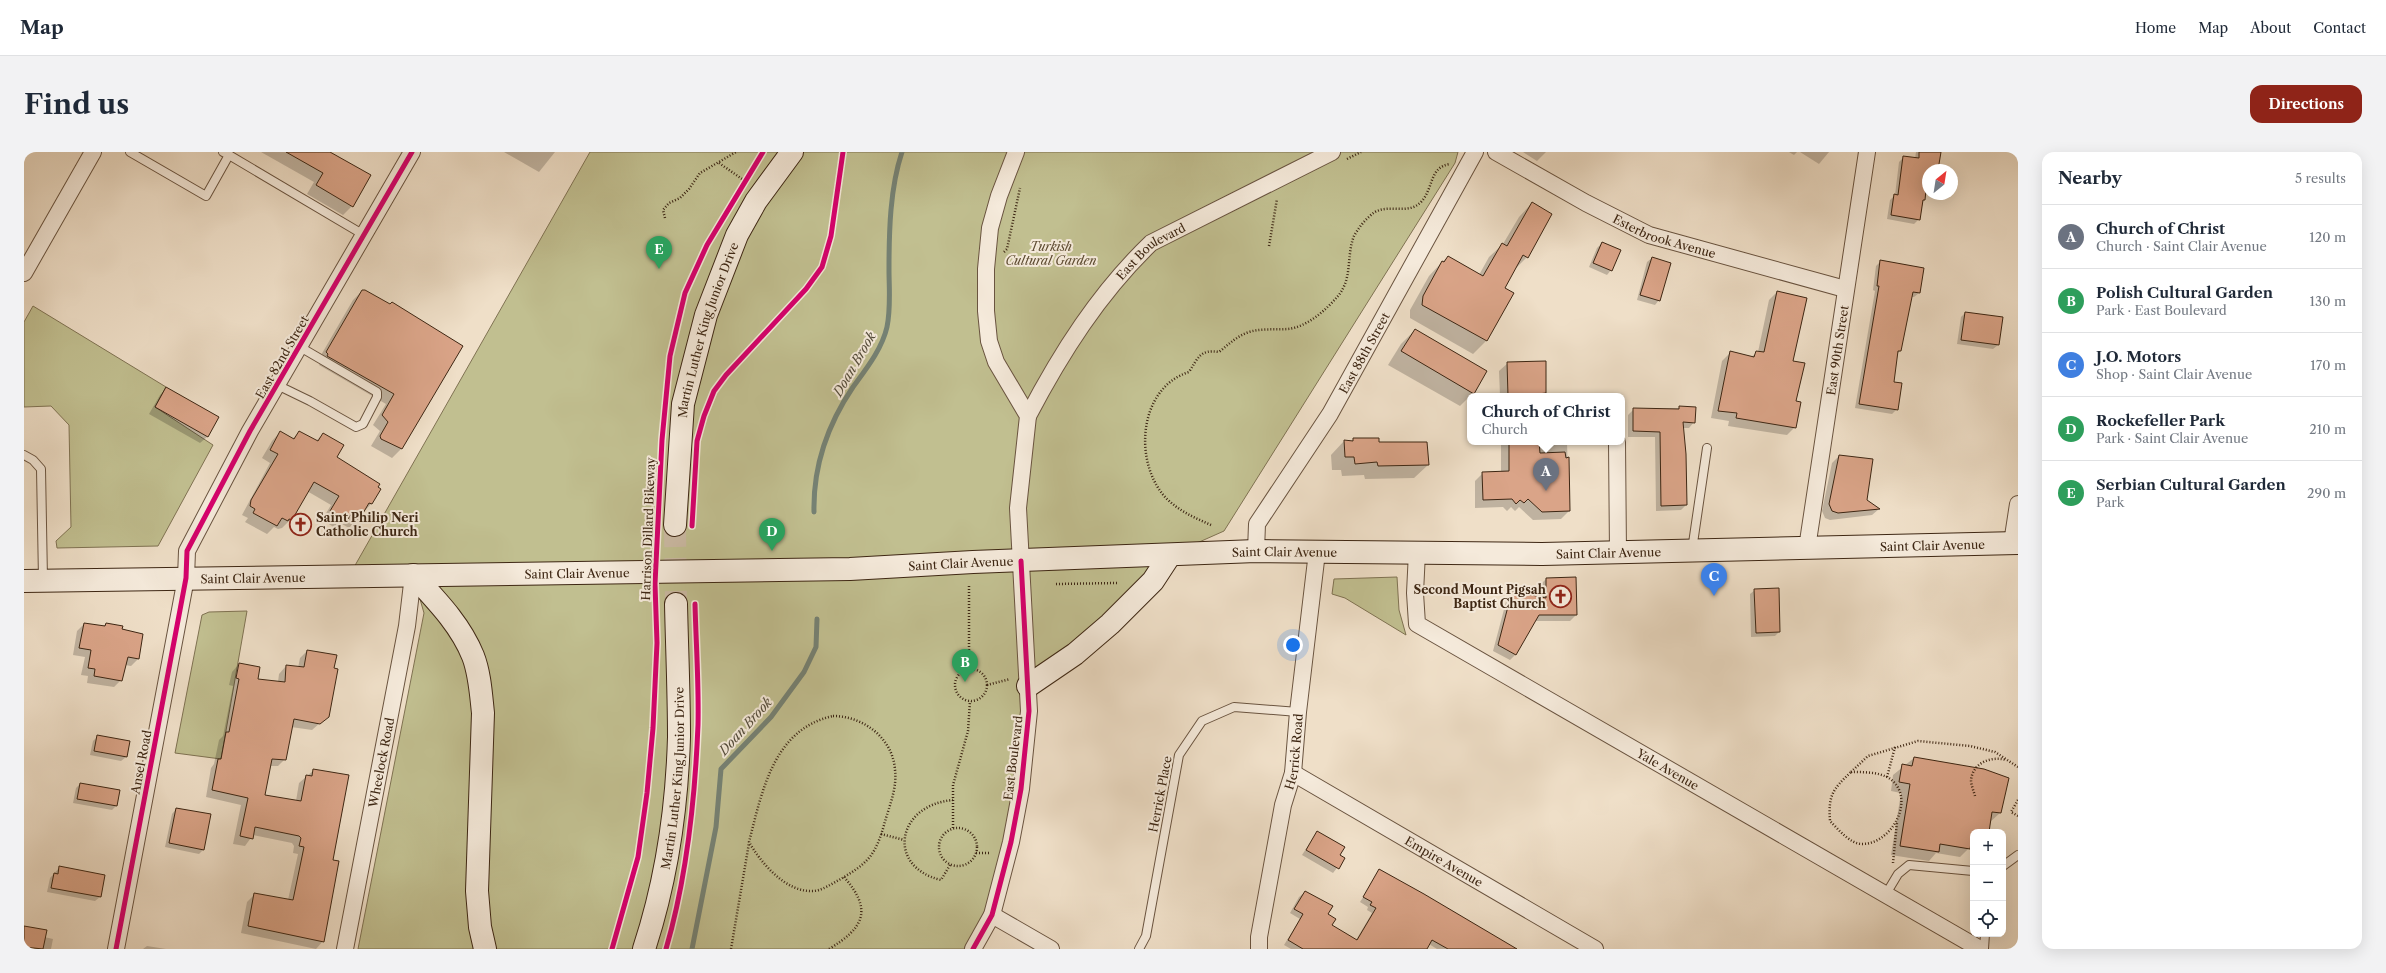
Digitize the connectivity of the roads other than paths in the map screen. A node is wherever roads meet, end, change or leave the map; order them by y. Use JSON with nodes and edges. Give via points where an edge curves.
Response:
{"nodes":[{"id":1,"x":93,"y":152,"type":"edge"},
{"id":2,"x":130,"y":152,"type":"edge"},
{"id":3,"x":412,"y":152,"type":"edge"},
{"id":4,"x":792,"y":152,"type":"edge"},
{"id":5,"x":1016,"y":152,"type":"edge"},
{"id":6,"x":1475,"y":152,"type":"edge"},
{"id":7,"x":1496,"y":152,"type":"edge"},
{"id":8,"x":1867,"y":152,"type":"edge"},
{"id":9,"x":226,"y":154,"type":"edge"},
{"id":10,"x":1337,"y":157,"type":"edge"},
{"id":11,"x":364,"y":235,"type":"junction"},
{"id":12,"x":28,"y":255,"type":"edge"},
{"id":13,"x":24,"y":273,"type":"edge"},
{"id":14,"x":1845,"y":289,"type":"junction"},
{"id":15,"x":300,"y":347,"type":"junction"},
{"id":16,"x":277,"y":385,"type":"junction"},
{"id":17,"x":1028,"y":416,"type":"junction"},
{"id":18,"x":1617,"y":445,"type":"edge"},
{"id":19,"x":1707,"y":448,"type":"dead end"},
{"id":20,"x":24,"y":455,"type":"edge"},
{"id":21,"x":2018,"y":504,"type":"edge"},
{"id":22,"x":675,"y":525,"type":"tunnel mouth"},
{"id":23,"x":2015,"y":543,"type":"edge"},
{"id":24,"x":1807,"y":548,"type":"junction"},
{"id":25,"x":1692,"y":550,"type":"junction"},
{"id":26,"x":1256,"y":551,"type":"junction"},
{"id":27,"x":1317,"y":552,"type":"junction"},
{"id":28,"x":1417,"y":552,"type":"junction"},
{"id":29,"x":1618,"y":552,"type":"junction"},
{"id":30,"x":1170,"y":555,"type":"junction"},
{"id":31,"x":1021,"y":561,"type":"junction"},
{"id":32,"x":413,"y":575,"type":"junction"},
{"id":33,"x":186,"y":578,"type":"junction"},
{"id":34,"x":33,"y":581,"type":"edge"},
{"id":35,"x":676,"y":604,"type":"tunnel mouth"},
{"id":36,"x":1022,"y":682,"type":"junction"},
{"id":37,"x":1298,"y":712,"type":"junction"},
{"id":38,"x":1293,"y":773,"type":"junction"},
{"id":39,"x":2018,"y":855,"type":"edge"},
{"id":40,"x":2004,"y":865,"type":"edge"},
{"id":41,"x":1970,"y":871,"type":"edge"},
{"id":42,"x":1886,"y":894,"type":"junction"},
{"id":43,"x":992,"y":915,"type":"junction"},
{"id":44,"x":1986,"y":937,"type":"edge"},
{"id":45,"x":116,"y":949,"type":"edge"},
{"id":46,"x":345,"y":949,"type":"edge"},
{"id":47,"x":485,"y":949,"type":"edge"},
{"id":48,"x":644,"y":949,"type":"edge"},
{"id":49,"x":973,"y":949,"type":"edge"},
{"id":50,"x":1051,"y":949,"type":"edge"},
{"id":51,"x":1139,"y":949,"type":"edge"},
{"id":52,"x":1259,"y":949,"type":"edge"},
{"id":53,"x":1595,"y":949,"type":"edge"},
{"id":54,"x":1980,"y":949,"type":"edge"},
{"id":55,"x":1984,"y":949,"type":"edge"}],
"edges":[{"from":1,"to":12,"type":"street"},
{"from":2,"to":9,"type":"lane","via":[[206,196]]},
{"from":3,"to":11,"type":"street","name":"East 82nd Street"},
{"from":4,"to":22,"type":"main road","name":"Martin Luther King Junior Drive","via":[[756,202],[737,235],[706,315],[682,404]]},
{"from":5,"to":17,"type":"street","via":[[990,228],[986,311],[989,340],[996,362]]},
{"from":6,"to":26,"type":"street","name":"East 88th Street","via":[[1330,414],[1257,524]]},
{"from":7,"to":14,"type":"street","name":"Esterbrook Avenue","via":[[1586,204],[1649,235]]},
{"from":8,"to":14,"type":"street","name":"East 90th Street"},
{"from":9,"to":11,"type":"lane"},
{"from":10,"to":17,"type":"street","name":"East Boulevard","via":[[1150,243],[1134,259],[1076,332]]},
{"from":11,"to":15,"type":"street","name":"East 82nd Street"},
{"from":12,"to":13,"type":"street"},
{"from":14,"to":24,"type":"street","name":"East 90th Street"},
{"from":15,"to":16,"type":"street","name":"East 82nd Street"},
{"from":15,"to":16,"type":"lane","via":[[377,392],[377,397],[363,424],[356,427]]},
{"from":16,"to":33,"type":"street","name":"East 82nd Street","via":[[187,551]]},
{"from":17,"to":31,"type":"street","name":"East Boulevard","via":[[1019,489]]},
{"from":18,"to":29,"type":"street"},
{"from":19,"to":25,"type":"lane"},
{"from":20,"to":34,"type":"lane","via":[[41,469]]},
{"from":21,"to":23,"type":"street"},
{"from":23,"to":24,"type":"main road","name":"Saint Clair Avenue"},
{"from":24,"to":25,"type":"main road","name":"Saint Clair Avenue"},
{"from":25,"to":29,"type":"main road","name":"Saint Clair Avenue"},
{"from":26,"to":27,"type":"main road","name":"Saint Clair Avenue"},
{"from":26,"to":30,"type":"main road","name":"Saint Clair Avenue"},
{"from":27,"to":28,"type":"main road","name":"Saint Clair Avenue"},
{"from":27,"to":37,"type":"street","name":"Herrick Road"},
{"from":28,"to":29,"type":"main road","name":"Saint Clair Avenue"},
{"from":28,"to":42,"type":"street","name":"Yale Avenue","via":[[1417,624]]},
{"from":30,"to":31,"type":"main road","name":"Saint Clair Avenue"},
{"from":30,"to":36,"type":"main road","via":[[1153,581],[1110,624],[1075,654]]},
{"from":31,"to":32,"type":"main road","name":"Saint Clair Avenue","via":[[850,569]]},
{"from":31,"to":36,"type":"street","name":"East Boulevard"},
{"from":32,"to":33,"type":"main road","name":"Saint Clair Avenue"},
{"from":32,"to":46,"type":"street","name":"Wheelock Road","via":[[408,626]]},
{"from":32,"to":47,"type":"main road","via":[[461,632],[474,657],[480,684],[483,713],[478,891],[480,927]]},
{"from":33,"to":34,"type":"main road","name":"Saint Clair Avenue"},
{"from":33,"to":45,"type":"street","name":"Ansel Road"},
{"from":35,"to":48,"type":"main road","name":"Martin Luther King Junior Drive","via":[[679,737],[676,787],[668,843]]},
{"from":36,"to":43,"type":"street","name":"East Boulevard","via":[[1028,724],[1021,789],[1011,842]]},
{"from":37,"to":38,"type":"street","name":"Herrick Road"},
{"from":37,"to":51,"type":"lane","name":"Herrick Place","via":[[1234,707],[1202,721],[1190,737],[1179,755],[1146,936]]},
{"from":38,"to":52,"type":"street","name":"Herrick Road","via":[[1283,805]]},
{"from":38,"to":53,"type":"street","name":"Empire Avenue"},
{"from":39,"to":40,"type":"lane"},
{"from":41,"to":42,"type":"lane","via":[[1909,865],[1898,874]]},
{"from":42,"to":54,"type":"street","name":"Yale Avenue"},
{"from":43,"to":49,"type":"street","name":"East Boulevard"},
{"from":43,"to":50,"type":"street"},
{"from":44,"to":55,"type":"lane"}]}
